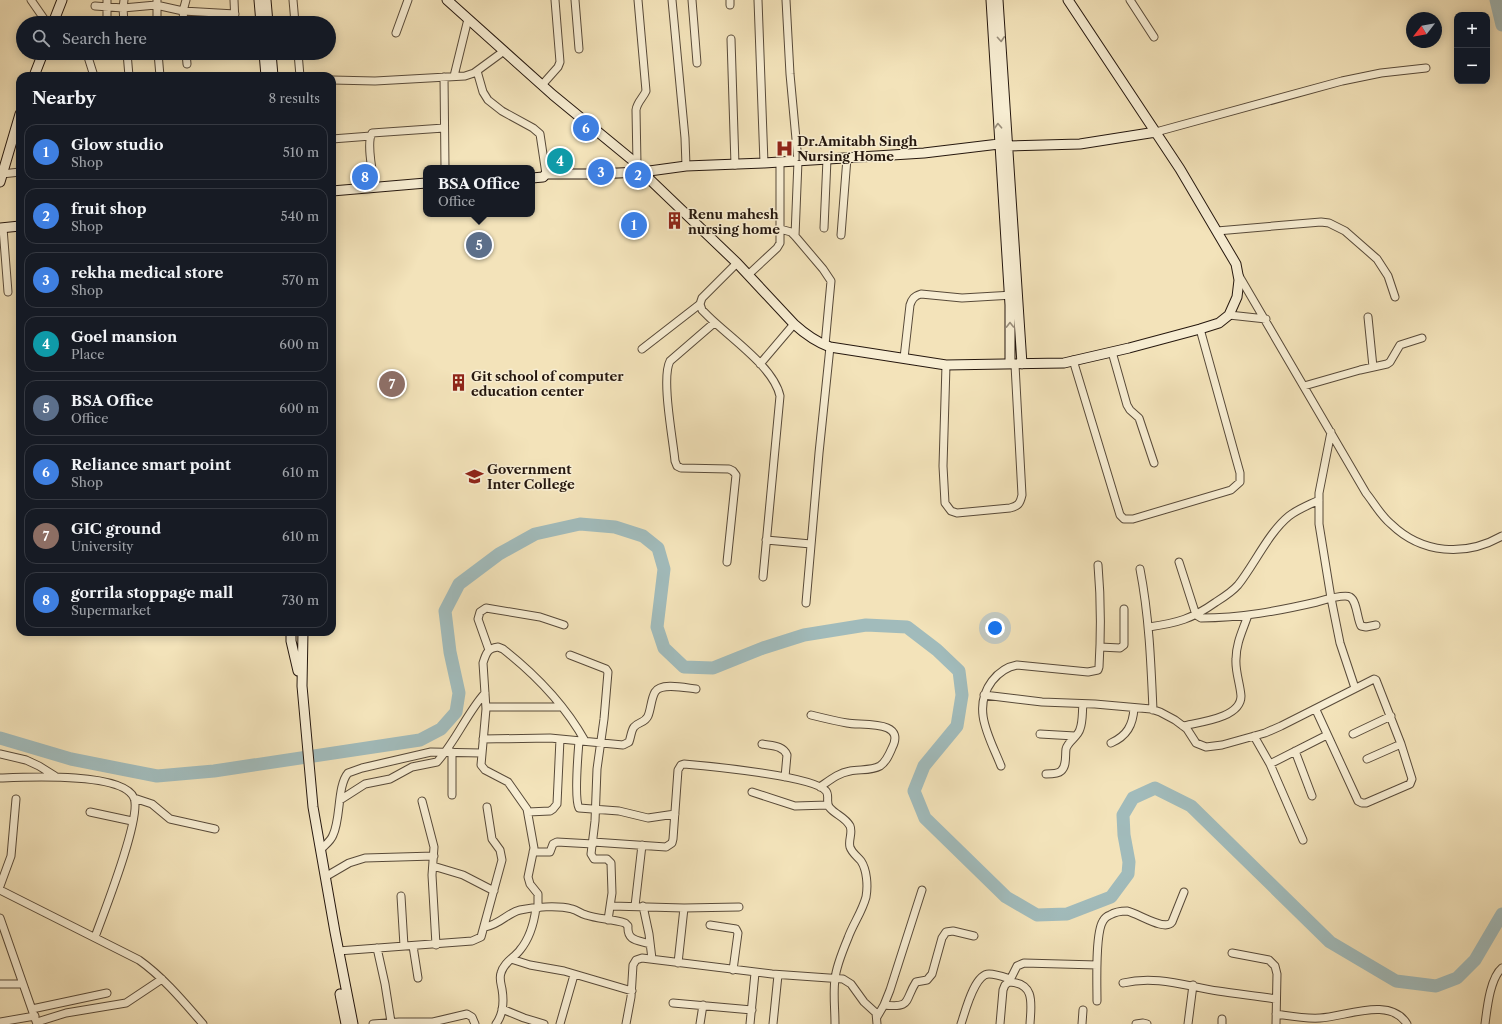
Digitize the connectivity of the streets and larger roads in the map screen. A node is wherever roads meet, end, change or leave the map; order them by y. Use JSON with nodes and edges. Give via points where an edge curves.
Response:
{"nodes":[{"id":1,"x":31,"y":0,"type":"edge"},
{"id":2,"x":62,"y":0,"type":"edge"},
{"id":3,"x":186,"y":0,"type":"edge"},
{"id":4,"x":234,"y":0,"type":"edge"},
{"id":5,"x":259,"y":0,"type":"edge"},
{"id":6,"x":266,"y":0,"type":"edge"},
{"id":7,"x":293,"y":0,"type":"edge"},
{"id":8,"x":408,"y":0,"type":"edge"},
{"id":9,"x":447,"y":0,"type":"edge"},
{"id":10,"x":555,"y":0,"type":"edge"},
{"id":11,"x":575,"y":0,"type":"edge"},
{"id":12,"x":638,"y":0,"type":"edge"},
{"id":13,"x":672,"y":0,"type":"edge"},
{"id":14,"x":692,"y":0,"type":"edge"},
{"id":15,"x":758,"y":0,"type":"edge"},
{"id":16,"x":786,"y":0,"type":"edge"},
{"id":17,"x":990,"y":0,"type":"edge"},
{"id":18,"x":998,"y":0,"type":"edge"},
{"id":19,"x":1068,"y":0,"type":"edge"},
{"id":20,"x":1130,"y":0,"type":"edge"},
{"id":21,"x":156,"y":3,"type":"edge"},
{"id":22,"x":107,"y":4,"type":"edge"},
{"id":23,"x":124,"y":4,"type":"edge"},
{"id":24,"x":95,"y":6,"type":"dead end"},
{"id":25,"x":183,"y":11,"type":"junction"},
{"id":26,"x":235,"y":14,"type":"joint"},
{"id":27,"x":42,"y":16,"type":"edge"},
{"id":28,"x":56,"y":16,"type":"edge"},
{"id":29,"x":107,"y":16,"type":"edge"},
{"id":30,"x":124,"y":16,"type":"edge"},
{"id":31,"x":157,"y":16,"type":"edge"},
{"id":32,"x":183,"y":16,"type":"edge"},
{"id":33,"x":260,"y":16,"type":"edge"},
{"id":34,"x":267,"y":16,"type":"edge"},
{"id":35,"x":294,"y":16,"type":"edge"},
{"id":36,"x":468,"y":19,"type":"junction"},
{"id":37,"x":396,"y":33,"type":"dead end"},
{"id":38,"x":1154,"y":37,"type":"dead end"},
{"id":39,"x":730,"y":39,"type":"dead end"},
{"id":40,"x":579,"y":49,"type":"dead end"},
{"id":41,"x":504,"y":51,"type":"junction"},
{"id":42,"x":40,"y":60,"type":"edge"},
{"id":43,"x":89,"y":60,"type":"edge"},
{"id":44,"x":128,"y":60,"type":"edge"},
{"id":45,"x":159,"y":60,"type":"edge"},
{"id":46,"x":187,"y":60,"type":"edge"},
{"id":47,"x":265,"y":60,"type":"edge"},
{"id":48,"x":272,"y":60,"type":"edge"},
{"id":49,"x":299,"y":60,"type":"edge"},
{"id":50,"x":187,"y":64,"type":"dead end"},
{"id":51,"x":697,"y":64,"type":"dead end"},
{"id":52,"x":1426,"y":68,"type":"dead end"},
{"id":53,"x":477,"y":71,"type":"junction"},
{"id":54,"x":36,"y":72,"type":"edge"},
{"id":55,"x":93,"y":72,"type":"edge"},
{"id":56,"x":129,"y":72,"type":"edge"},
{"id":57,"x":160,"y":72,"type":"edge"},
{"id":58,"x":266,"y":72,"type":"edge"},
{"id":59,"x":273,"y":72,"type":"edge"},
{"id":60,"x":300,"y":72,"type":"edge"},
{"id":61,"x":454,"y":76,"type":"junction"},
{"id":62,"x":444,"y":77,"type":"junction"},
{"id":63,"x":336,"y":80,"type":"edge"},
{"id":64,"x":542,"y":85,"type":"junction"},
{"id":65,"x":444,"y":128,"type":"junction"},
{"id":66,"x":16,"y":129,"type":"edge"},
{"id":67,"x":1156,"y":132,"type":"junction"},
{"id":68,"x":371,"y":136,"type":"junction"},
{"id":69,"x":336,"y":139,"type":"edge"},
{"id":70,"x":1003,"y":145,"type":"junction"},
{"id":71,"x":847,"y":158,"type":"junction"},
{"id":72,"x":827,"y":159,"type":"junction"},
{"id":73,"x":798,"y":161,"type":"junction"},
{"id":74,"x":780,"y":162,"type":"junction"},
{"id":75,"x":764,"y":164,"type":"junction"},
{"id":76,"x":445,"y":165,"type":"edge"},
{"id":77,"x":735,"y":165,"type":"junction"},
{"id":78,"x":686,"y":166,"type":"junction"},
{"id":79,"x":640,"y":168,"type":"junction"},
{"id":80,"x":16,"y":173,"type":"edge"},
{"id":81,"x":546,"y":174,"type":"junction"},
{"id":82,"x":1,"y":178,"type":"edge"},
{"id":83,"x":535,"y":178,"type":"edge"},
{"id":84,"x":423,"y":184,"type":"edge"},
{"id":85,"x":375,"y":187,"type":"junction"},
{"id":86,"x":336,"y":191,"type":"edge"},
{"id":87,"x":16,"y":226,"type":"edge"},
{"id":88,"x":2,"y":228,"type":"edge"},
{"id":89,"x":824,"y":228,"type":"dead end"},
{"id":90,"x":780,"y":229,"type":"junction"},
{"id":91,"x":1217,"y":231,"type":"junction"},
{"id":92,"x":841,"y":235,"type":"dead end"},
{"id":93,"x":795,"y":236,"type":"junction"},
{"id":94,"x":737,"y":263,"type":"junction"},
{"id":95,"x":1238,"y":273,"type":"junction"},
{"id":96,"x":748,"y":275,"type":"junction"},
{"id":97,"x":8,"y":292,"type":"dead end"},
{"id":98,"x":1013,"y":295,"type":"junction"},
{"id":99,"x":1395,"y":297,"type":"dead end"},
{"id":100,"x":700,"y":304,"type":"junction"},
{"id":101,"x":1229,"y":315,"type":"junction"},
{"id":102,"x":1368,"y":317,"type":"dead end"},
{"id":103,"x":1266,"y":319,"type":"junction"},
{"id":104,"x":714,"y":323,"type":"junction"},
{"id":105,"x":794,"y":324,"type":"junction"},
{"id":106,"x":1200,"y":329,"type":"junction"},
{"id":107,"x":1422,"y":338,"type":"dead end"},
{"id":108,"x":827,"y":346,"type":"junction"},
{"id":109,"x":642,"y":349,"type":"dead end"},
{"id":110,"x":1112,"y":352,"type":"junction"},
{"id":111,"x":904,"y":358,"type":"junction"},
{"id":112,"x":1074,"y":360,"type":"junction"},
{"id":113,"x":760,"y":364,"type":"junction"},
{"id":114,"x":1016,"y":364,"type":"junction"},
{"id":115,"x":946,"y":365,"type":"junction"},
{"id":116,"x":1373,"y":367,"type":"junction"},
{"id":117,"x":1304,"y":386,"type":"junction"},
{"id":118,"x":1331,"y":432,"type":"junction"},
{"id":119,"x":1154,"y":463,"type":"dead end"},
{"id":120,"x":1319,"y":500,"type":"junction"},
{"id":121,"x":1502,"y":536,"type":"edge"},
{"id":122,"x":766,"y":540,"type":"junction"},
{"id":123,"x":811,"y":544,"type":"junction"},
{"id":124,"x":727,"y":562,"type":"dead end"},
{"id":125,"x":1179,"y":562,"type":"dead end"},
{"id":126,"x":1098,"y":565,"type":"dead end"},
{"id":127,"x":1140,"y":569,"type":"dead end"},
{"id":128,"x":763,"y":577,"type":"dead end"},
{"id":129,"x":1331,"y":598,"type":"junction"},
{"id":130,"x":806,"y":603,"type":"dead end"},
{"id":131,"x":1124,"y":609,"type":"dead end"},
{"id":132,"x":1196,"y":615,"type":"junction"},
{"id":133,"x":1248,"y":615,"type":"junction"},
{"id":134,"x":564,"y":625,"type":"dead end"},
{"id":135,"x":1376,"y":625,"type":"dead end"},
{"id":136,"x":1148,"y":627,"type":"junction"},
{"id":137,"x":291,"y":636,"type":"edge"},
{"id":138,"x":302,"y":636,"type":"edge"},
{"id":139,"x":1100,"y":646,"type":"junction"},
{"id":140,"x":489,"y":650,"type":"junction"},
{"id":141,"x":570,"y":655,"type":"dead end"},
{"id":142,"x":302,"y":686,"type":"junction"},
{"id":143,"x":1355,"y":688,"type":"junction"},
{"id":144,"x":696,"y":689,"type":"dead end"},
{"id":145,"x":485,"y":693,"type":"junction"},
{"id":146,"x":984,"y":695,"type":"junction"},
{"id":147,"x":1083,"y":704,"type":"junction"},
{"id":148,"x":486,"y":707,"type":"junction"},
{"id":149,"x":562,"y":707,"type":"junction"},
{"id":150,"x":1134,"y":708,"type":"junction"},
{"id":151,"x":1153,"y":710,"type":"junction"},
{"id":152,"x":1316,"y":710,"type":"junction"},
{"id":153,"x":811,"y":715,"type":"dead end"},
{"id":154,"x":1391,"y":716,"type":"junction"},
{"id":155,"x":1183,"y":726,"type":"junction"},
{"id":156,"x":1040,"y":734,"type":"dead end"},
{"id":157,"x":1353,"y":734,"type":"dead end"},
{"id":158,"x":1327,"y":735,"type":"junction"},
{"id":159,"x":1075,"y":736,"type":"junction"},
{"id":160,"x":1254,"y":736,"type":"junction"},
{"id":161,"x":483,"y":739,"type":"junction"},
{"id":162,"x":560,"y":739,"type":"junction"},
{"id":163,"x":582,"y":741,"type":"junction"},
{"id":164,"x":602,"y":743,"type":"junction"},
{"id":165,"x":1111,"y":743,"type":"dead end"},
{"id":166,"x":762,"y":744,"type":"dead end"},
{"id":167,"x":1401,"y":744,"type":"junction"},
{"id":168,"x":1295,"y":751,"type":"junction"},
{"id":169,"x":449,"y":752,"type":"junction"},
{"id":170,"x":481,"y":753,"type":"junction"},
{"id":171,"x":0,"y":754,"type":"edge"},
{"id":172,"x":1367,"y":759,"type":"dead end"},
{"id":173,"x":1270,"y":764,"type":"junction"},
{"id":174,"x":1001,"y":766,"type":"dead end"},
{"id":175,"x":1046,"y":774,"type":"dead end"},
{"id":176,"x":56,"y":777,"type":"junction"},
{"id":177,"x":785,"y":777,"type":"junction"},
{"id":178,"x":0,"y":778,"type":"edge"},
{"id":179,"x":820,"y":787,"type":"junction"},
{"id":180,"x":752,"y":792,"type":"dead end"},
{"id":181,"x":452,"y":795,"type":"dead end"},
{"id":182,"x":1312,"y":796,"type":"dead end"},
{"id":183,"x":134,"y":798,"type":"junction"},
{"id":184,"x":16,"y":799,"type":"dead end"},
{"id":185,"x":340,"y":800,"type":"junction"},
{"id":186,"x":422,"y":801,"type":"dead end"},
{"id":187,"x":828,"y":805,"type":"junction"},
{"id":188,"x":313,"y":807,"type":"junction"},
{"id":189,"x":487,"y":807,"type":"dead end"},
{"id":190,"x":595,"y":809,"type":"junction"},
{"id":191,"x":90,"y":812,"type":"dead end"},
{"id":192,"x":528,"y":812,"type":"junction"},
{"id":193,"x":675,"y":814,"type":"junction"},
{"id":194,"x":132,"y":821,"type":"junction"},
{"id":195,"x":215,"y":829,"type":"dead end"},
{"id":196,"x":1303,"y":840,"type":"dead end"},
{"id":197,"x":593,"y":843,"type":"junction"},
{"id":198,"x":642,"y":845,"type":"junction"},
{"id":199,"x":321,"y":849,"type":"junction"},
{"id":200,"x":533,"y":852,"type":"junction"},
{"id":201,"x":434,"y":856,"type":"junction"},
{"id":202,"x":433,"y":866,"type":"junction"},
{"id":203,"x":325,"y":877,"type":"junction"},
{"id":204,"x":0,"y":886,"type":"edge"},
{"id":205,"x":0,"y":890,"type":"edge"},
{"id":206,"x":922,"y":890,"type":"dead end"},
{"id":207,"x":494,"y":891,"type":"junction"},
{"id":208,"x":1184,"y":892,"type":"dead end"},
{"id":209,"x":401,"y":896,"type":"dead end"},
{"id":210,"x":611,"y":906,"type":"junction"},
{"id":211,"x":634,"y":906,"type":"junction"},
{"id":212,"x":643,"y":906,"type":"junction"},
{"id":213,"x":739,"y":907,"type":"dead end"},
{"id":214,"x":537,"y":908,"type":"junction"},
{"id":215,"x":684,"y":908,"type":"junction"},
{"id":216,"x":0,"y":918,"type":"edge"},
{"id":217,"x":608,"y":920,"type":"junction"},
{"id":218,"x":710,"y":925,"type":"dead end"},
{"id":219,"x":485,"y":927,"type":"junction"},
{"id":220,"x":974,"y":936,"type":"dead end"},
{"id":221,"x":95,"y":937,"type":"junction"},
{"id":222,"x":436,"y":944,"type":"junction"},
{"id":223,"x":650,"y":944,"type":"junction"},
{"id":224,"x":404,"y":946,"type":"junction"},
{"id":225,"x":413,"y":946,"type":"junction"},
{"id":226,"x":377,"y":948,"type":"junction"},
{"id":227,"x":338,"y":951,"type":"junction"},
{"id":228,"x":1232,"y":953,"type":"dead end"},
{"id":229,"x":511,"y":959,"type":"junction"},
{"id":230,"x":652,"y":959,"type":"junction"},
{"id":231,"x":678,"y":963,"type":"junction"},
{"id":232,"x":1097,"y":965,"type":"junction"},
{"id":233,"x":1502,"y":968,"type":"edge"},
{"id":234,"x":733,"y":970,"type":"junction"},
{"id":235,"x":755,"y":972,"type":"junction"},
{"id":236,"x":574,"y":975,"type":"junction"},
{"id":237,"x":778,"y":975,"type":"junction"},
{"id":238,"x":418,"y":978,"type":"dead end"},
{"id":239,"x":835,"y":978,"type":"junction"},
{"id":240,"x":162,"y":979,"type":"junction"},
{"id":241,"x":1010,"y":980,"type":"junction"},
{"id":242,"x":1123,"y":983,"type":"dead end"},
{"id":243,"x":0,"y":984,"type":"edge"},
{"id":244,"x":23,"y":984,"type":"junction"},
{"id":245,"x":1193,"y":985,"type":"junction"},
{"id":246,"x":632,"y":991,"type":"junction"},
{"id":247,"x":107,"y":993,"type":"dead end"},
{"id":248,"x":1276,"y":999,"type":"junction"},
{"id":249,"x":1097,"y":1001,"type":"dead end"},
{"id":250,"x":673,"y":1003,"type":"dead end"},
{"id":251,"x":703,"y":1005,"type":"junction"},
{"id":252,"x":884,"y":1005,"type":"junction"},
{"id":253,"x":502,"y":1010,"type":"junction"},
{"id":254,"x":752,"y":1010,"type":"junction"},
{"id":255,"x":1083,"y":1010,"type":"dead end"},
{"id":256,"x":1276,"y":1014,"type":"junction"},
{"id":257,"x":35,"y":1018,"type":"edge"},
{"id":258,"x":877,"y":1021,"type":"edge"},
{"id":259,"x":0,"y":1022,"type":"edge"},
{"id":260,"x":391,"y":1022,"type":"junction"},
{"id":261,"x":203,"y":1024,"type":"edge"},
{"id":262,"x":346,"y":1024,"type":"edge"},
{"id":263,"x":353,"y":1024,"type":"edge"},
{"id":264,"x":374,"y":1024,"type":"edge"},
{"id":265,"x":475,"y":1024,"type":"edge"},
{"id":266,"x":496,"y":1024,"type":"edge"},
{"id":267,"x":544,"y":1024,"type":"edge"},
{"id":268,"x":560,"y":1024,"type":"edge"},
{"id":269,"x":626,"y":1024,"type":"edge"},
{"id":270,"x":700,"y":1024,"type":"edge"},
{"id":271,"x":750,"y":1024,"type":"edge"},
{"id":272,"x":773,"y":1024,"type":"edge"},
{"id":273,"x":835,"y":1024,"type":"edge"},
{"id":274,"x":961,"y":1024,"type":"edge"},
{"id":275,"x":1000,"y":1024,"type":"edge"},
{"id":276,"x":1030,"y":1024,"type":"edge"},
{"id":277,"x":1082,"y":1024,"type":"edge"},
{"id":278,"x":1136,"y":1024,"type":"edge"},
{"id":279,"x":1147,"y":1024,"type":"edge"},
{"id":280,"x":1188,"y":1024,"type":"edge"},
{"id":281,"x":1276,"y":1024,"type":"edge"},
{"id":282,"x":1407,"y":1024,"type":"edge"},
{"id":283,"x":1485,"y":1024,"type":"edge"}],
"edges":[{"from":1,"to":27,"type":"street"},
{"from":2,"to":28,"type":"street"},
{"from":3,"to":25,"type":"street"},
{"from":4,"to":26,"type":"street"},
{"from":5,"to":33,"type":"street"},
{"from":6,"to":34,"type":"street"},
{"from":7,"to":35,"type":"street"},
{"from":8,"to":37,"type":"street"},
{"from":9,"to":36,"type":"street"},
{"from":10,"to":64,"type":"street","via":[[560,62]]},
{"from":11,"to":40,"type":"street"},
{"from":12,"to":79,"type":"street","via":[[646,91],[636,110]]},
{"from":13,"to":78,"type":"street"},
{"from":14,"to":51,"type":"street"},
{"from":15,"to":75,"type":"street"},
{"from":16,"to":73,"type":"street"},
{"from":70,"to":17,"type":"street","one_way":true},
{"from":18,"to":70,"type":"street","one_way":true},
{"from":19,"to":67,"type":"street"},
{"from":20,"to":38,"type":"street"},
{"from":21,"to":23,"type":"street"},
{"from":21,"to":25,"type":"street"},
{"from":21,"to":31,"type":"street"},
{"from":22,"to":23,"type":"street"},
{"from":22,"to":24,"type":"street"},
{"from":22,"to":29,"type":"street"},
{"from":23,"to":30,"type":"street"},
{"from":25,"to":26,"type":"street"},
{"from":25,"to":32,"type":"street"},
{"from":36,"to":41,"type":"street"},
{"from":36,"to":61,"type":"street"},
{"from":39,"to":77,"type":"street"},
{"from":41,"to":53,"type":"street"},
{"from":41,"to":64,"type":"street"},
{"from":42,"to":54,"type":"street"},
{"from":43,"to":55,"type":"street"},
{"from":44,"to":56,"type":"street"},
{"from":45,"to":57,"type":"street"},
{"from":46,"to":50,"type":"street"},
{"from":47,"to":58,"type":"street"},
{"from":48,"to":59,"type":"street"},
{"from":49,"to":60,"type":"street"},
{"from":52,"to":67,"type":"street","via":[[1342,81]]},
{"from":53,"to":61,"type":"street","via":[[465,76]]},
{"from":53,"to":81,"type":"street","via":[[488,100],[540,134]]},
{"from":61,"to":62,"type":"street"},
{"from":62,"to":63,"type":"street"},
{"from":62,"to":65,"type":"street"},
{"from":64,"to":79,"type":"street"},
{"from":65,"to":68,"type":"street","via":[[376,132]]},
{"from":65,"to":76,"type":"street"},
{"from":66,"to":82,"type":"street"},
{"from":67,"to":70,"type":"street","via":[[1080,144]]},
{"from":67,"to":91,"type":"street"},
{"from":68,"to":69,"type":"street"},
{"from":68,"to":85,"type":"street"},
{"from":70,"to":71,"type":"street","via":[[924,154]]},
{"from":70,"to":98,"type":"street","via":[[1002,172]]},
{"from":71,"to":72,"type":"street"},
{"from":71,"to":92,"type":"street"},
{"from":72,"to":73,"type":"street"},
{"from":72,"to":89,"type":"street"},
{"from":73,"to":74,"type":"street"},
{"from":73,"to":93,"type":"street"},
{"from":74,"to":75,"type":"street"},
{"from":74,"to":90,"type":"street"},
{"from":75,"to":77,"type":"street"},
{"from":77,"to":78,"type":"street"},
{"from":78,"to":79,"type":"street"},
{"from":79,"to":81,"type":"street","via":[[594,174]]},
{"from":79,"to":94,"type":"street"},
{"from":80,"to":82,"type":"street"},
{"from":81,"to":83,"type":"street"},
{"from":84,"to":85,"type":"street"},
{"from":85,"to":86,"type":"street"},
{"from":87,"to":88,"type":"street"},
{"from":88,"to":97,"type":"street"},
{"from":90,"to":93,"type":"street"},
{"from":90,"to":96,"type":"street","via":[[780,243],[777,248]]},
{"from":91,"to":95,"type":"street","via":[[1236,264]]},
{"from":91,"to":99,"type":"street","via":[[1329,223],[1345,231],[1377,259],[1388,276]]},
{"from":93,"to":108,"type":"street","via":[[830,281]]},
{"from":94,"to":96,"type":"street"},
{"from":94,"to":100,"type":"street","via":[[702,298]]},
{"from":95,"to":101,"type":"street","via":[[1237,297]]},
{"from":95,"to":103,"type":"street"},
{"from":96,"to":105,"type":"street"},
{"from":98,"to":111,"type":"street","via":[[962,298],[921,294],[914,296],[910,305]]},
{"from":98,"to":114,"type":"street","via":[[1011,348]]},
{"from":100,"to":104,"type":"street"},
{"from":100,"to":109,"type":"street"},
{"from":101,"to":103,"type":"street"},
{"from":101,"to":106,"type":"street","via":[[1219,323]]},
{"from":102,"to":116,"type":"street"},
{"from":103,"to":117,"type":"street"},
{"from":104,"to":113,"type":"street"},
{"from":104,"to":124,"type":"street","via":[[670,361],[666,381],[677,466],[729,469],[733,470],[736,476]]},
{"from":105,"to":108,"type":"street"},
{"from":105,"to":113,"type":"street"},
{"from":106,"to":110,"type":"street"},
{"from":106,"to":112,"type":"street","via":[[1240,473],[1240,482],[1231,490],[1133,519],[1124,519],[1120,515]]},
{"from":107,"to":116,"type":"street","via":[[1400,345],[1390,362]]},
{"from":108,"to":111,"type":"street"},
{"from":108,"to":123,"type":"street"},
{"from":110,"to":112,"type":"street"},
{"from":110,"to":119,"type":"street","via":[[1127,405],[1139,418]]},
{"from":111,"to":115,"type":"street"},
{"from":112,"to":114,"type":"street","via":[[1064,363]]},
{"from":113,"to":122,"type":"street","via":[[775,382],[780,396]]},
{"from":114,"to":115,"type":"street"},
{"from":114,"to":115,"type":"street","via":[[1022,496],[1020,503],[1010,508],[957,513],[951,511],[945,503],[943,466]]},
{"from":116,"to":117,"type":"street"},
{"from":117,"to":118,"type":"street"},
{"from":118,"to":120,"type":"street"},
{"from":118,"to":121,"type":"street","via":[[1366,493],[1390,524],[1415,542],[1451,550],[1480,546]]},
{"from":120,"to":129,"type":"street"},
{"from":120,"to":132,"type":"street","via":[[1289,516],[1237,586]]},
{"from":122,"to":123,"type":"street"},
{"from":122,"to":128,"type":"street"},
{"from":123,"to":130,"type":"street"},
{"from":125,"to":132,"type":"street"},
{"from":126,"to":139,"type":"street","via":[[1101,593]]},
{"from":127,"to":136,"type":"street"},
{"from":129,"to":133,"type":"street"},
{"from":129,"to":135,"type":"street","via":[[1351,598],[1361,626]]},
{"from":129,"to":143,"type":"street","via":[[1340,643]]},
{"from":131,"to":139,"type":"street","via":[[1124,645],[1120,648]]},
{"from":132,"to":133,"type":"street","via":[[1201,618]]},
{"from":132,"to":136,"type":"street","via":[[1169,624]]},
{"from":133,"to":155,"type":"street","via":[[1236,651],[1240,694],[1238,706],[1228,714]]},
{"from":134,"to":140,"type":"street","via":[[540,617],[486,608],[480,612],[478,619]]},
{"from":136,"to":151,"type":"street"},
{"from":137,"to":142,"type":"street"},
{"from":138,"to":142,"type":"street"},
{"from":139,"to":146,"type":"street","via":[[1098,670],[1088,672],[1011,666],[996,676]]},
{"from":140,"to":145,"type":"street","via":[[483,663]]},
{"from":140,"to":149,"type":"street","via":[[498,647],[503,649],[539,680]]},
{"from":141,"to":164,"type":"street","via":[[608,672]]},
{"from":142,"to":188,"type":"street"},
{"from":143,"to":152,"type":"street"},
{"from":143,"to":154,"type":"street","via":[[1376,680]]},
{"from":144,"to":164,"type":"street","via":[[665,686],[659,688],[654,693],[648,716],[635,725],[629,742],[623,745]]},
{"from":145,"to":148,"type":"street"},
{"from":145,"to":169,"type":"street"},
{"from":146,"to":147,"type":"street"},
{"from":146,"to":174,"type":"street","via":[[982,718]]},
{"from":147,"to":150,"type":"street"},
{"from":147,"to":159,"type":"street","via":[[1080,732]]},
{"from":148,"to":149,"type":"street"},
{"from":148,"to":161,"type":"street"},
{"from":149,"to":163,"type":"street","via":[[578,728]]},
{"from":150,"to":151,"type":"street"},
{"from":150,"to":165,"type":"street","via":[[1130,726],[1124,736]]},
{"from":151,"to":155,"type":"street"},
{"from":152,"to":158,"type":"street"},
{"from":152,"to":160,"type":"street"},
{"from":153,"to":179,"type":"street","via":[[848,724],[882,726],[895,738],[887,758],[880,766],[844,772]]},
{"from":154,"to":157,"type":"street"},
{"from":154,"to":167,"type":"street"},
{"from":155,"to":160,"type":"street","via":[[1196,743],[1206,747]]},
{"from":156,"to":159,"type":"street"},
{"from":158,"to":167,"type":"street","via":[[1358,801],[1362,803],[1410,784],[1412,779]]},
{"from":158,"to":168,"type":"street"},
{"from":159,"to":175,"type":"street","via":[[1066,749],[1063,769],[1060,772]]},
{"from":160,"to":173,"type":"street"},
{"from":161,"to":162,"type":"street"},
{"from":161,"to":170,"type":"street"},
{"from":162,"to":163,"type":"street"},
{"from":162,"to":192,"type":"street","via":[[557,804],[550,811]]},
{"from":163,"to":164,"type":"street"},
{"from":163,"to":190,"type":"street","via":[[577,804],[581,809]]},
{"from":164,"to":190,"type":"street"},
{"from":166,"to":177,"type":"street","via":[[781,748],[786,752]]},
{"from":167,"to":172,"type":"street"},
{"from":168,"to":173,"type":"street"},
{"from":168,"to":182,"type":"street"},
{"from":169,"to":170,"type":"street"},
{"from":169,"to":181,"type":"street"},
{"from":169,"to":185,"type":"street","via":[[435,763],[412,767],[390,779],[365,784]]},
{"from":169,"to":185,"type":"street","via":[[423,754],[353,771],[346,776]]},
{"from":170,"to":192,"type":"street","via":[[483,768],[508,782]]},
{"from":171,"to":176,"type":"street","via":[[26,760]]},
{"from":173,"to":196,"type":"street"},
{"from":176,"to":178,"type":"street"},
{"from":176,"to":183,"type":"street","via":[[99,780],[125,789]]},
{"from":177,"to":179,"type":"street"},
{"from":177,"to":193,"type":"street","via":[[714,766],[681,765],[678,770]]},
{"from":179,"to":187,"type":"street","via":[[828,795]]},
{"from":180,"to":187,"type":"street","via":[[795,806]]},
{"from":183,"to":194,"type":"street"},
{"from":183,"to":195,"type":"street","via":[[152,804],[170,819]]},
{"from":184,"to":204,"type":"street","via":[[11,856]]},
{"from":185,"to":199,"type":"street","via":[[336,830]]},
{"from":186,"to":201,"type":"street"},
{"from":187,"to":239,"type":"street","via":[[850,826],[850,848],[863,866],[866,885],[861,912],[848,936]]},
{"from":188,"to":199,"type":"street"},
{"from":188,"to":262,"type":"street","via":[[311,827]]},
{"from":189,"to":207,"type":"street","via":[[492,839],[502,854]]},
{"from":190,"to":193,"type":"street","via":[[619,811],[648,818]]},
{"from":190,"to":197,"type":"street"},
{"from":191,"to":194,"type":"street"},
{"from":192,"to":200,"type":"street"},
{"from":193,"to":198,"type":"street","via":[[672,843],[666,847]]},
{"from":194,"to":221,"type":"street","via":[[124,858]]},
{"from":197,"to":198,"type":"street"},
{"from":197,"to":200,"type":"street","via":[[557,842],[553,844],[550,852]]},
{"from":197,"to":210,"type":"street","via":[[593,858],[611,863]]},
{"from":198,"to":211,"type":"street"},
{"from":199,"to":203,"type":"street"},
{"from":200,"to":214,"type":"street","via":[[528,877],[538,894]]},
{"from":201,"to":202,"type":"street"},
{"from":201,"to":203,"type":"street","via":[[358,859]]},
{"from":202,"to":207,"type":"street","via":[[463,874]]},
{"from":202,"to":222,"type":"street"},
{"from":203,"to":227,"type":"street"},
{"from":205,"to":221,"type":"street"},
{"from":206,"to":252,"type":"street"},
{"from":207,"to":219,"type":"street"},
{"from":208,"to":232,"type":"street","via":[[1172,922],[1166,926],[1128,911],[1118,911],[1109,915],[1101,925]]},
{"from":209,"to":224,"type":"street"},
{"from":210,"to":211,"type":"street"},
{"from":210,"to":217,"type":"street"},
{"from":211,"to":212,"type":"street"},
{"from":212,"to":215,"type":"street"},
{"from":212,"to":223,"type":"street"},
{"from":213,"to":215,"type":"street"},
{"from":214,"to":217,"type":"street","via":[[567,908]]},
{"from":214,"to":219,"type":"street","via":[[514,912],[498,923]]},
{"from":214,"to":229,"type":"street","via":[[529,936],[522,949]]},
{"from":215,"to":231,"type":"street"},
{"from":216,"to":244,"type":"street"},
{"from":217,"to":223,"type":"street","via":[[625,923],[630,937]]},
{"from":218,"to":234,"type":"street","via":[[738,931]]},
{"from":219,"to":222,"type":"street","via":[[481,937],[476,940]]},
{"from":220,"to":252,"type":"street","via":[[946,932],[930,978],[916,982],[908,999],[902,1005]]},
{"from":221,"to":240,"type":"street","via":[[139,960]]},
{"from":222,"to":225,"type":"street"},
{"from":223,"to":230,"type":"street"},
{"from":224,"to":225,"type":"street"},
{"from":224,"to":226,"type":"street"},
{"from":225,"to":238,"type":"street"},
{"from":226,"to":227,"type":"street"},
{"from":226,"to":260,"type":"street"},
{"from":227,"to":263,"type":"street"},
{"from":228,"to":248,"type":"street","via":[[1270,960],[1274,964],[1277,974]]},
{"from":229,"to":236,"type":"street"},
{"from":229,"to":253,"type":"street","via":[[503,968],[500,977]]},
{"from":230,"to":231,"type":"street"},
{"from":230,"to":246,"type":"street","via":[[638,959],[633,964]]},
{"from":231,"to":234,"type":"street"},
{"from":232,"to":241,"type":"street","via":[[1024,963],[1017,966]]},
{"from":232,"to":249,"type":"street"},
{"from":233,"to":283,"type":"street","via":[[1496,975]]},
{"from":234,"to":235,"type":"street"},
{"from":235,"to":237,"type":"street"},
{"from":235,"to":254,"type":"street"},
{"from":236,"to":246,"type":"street"},
{"from":236,"to":268,"type":"street"},
{"from":237,"to":239,"type":"street"},
{"from":237,"to":272,"type":"street"},
{"from":239,"to":258,"type":"street","via":[[851,984],[860,998],[876,1013]]},
{"from":239,"to":273,"type":"street"},
{"from":240,"to":257,"type":"street","via":[[126,1003]]},
{"from":240,"to":261,"type":"street"},
{"from":241,"to":274,"type":"street","via":[[988,974],[981,977],[973,989]]},
{"from":241,"to":275,"type":"street","via":[[1003,990]]},
{"from":241,"to":276,"type":"street","via":[[1019,983],[1029,992]]},
{"from":242,"to":245,"type":"street","via":[[1153,980]]},
{"from":243,"to":244,"type":"street"},
{"from":244,"to":257,"type":"street"},
{"from":245,"to":248,"type":"street"},
{"from":245,"to":280,"type":"street"},
{"from":246,"to":269,"type":"street"},
{"from":247,"to":257,"type":"street"},
{"from":248,"to":256,"type":"street"},
{"from":250,"to":251,"type":"street"},
{"from":251,"to":254,"type":"street"},
{"from":251,"to":270,"type":"street"},
{"from":252,"to":258,"type":"street"},
{"from":253,"to":266,"type":"street"},
{"from":253,"to":267,"type":"street"},
{"from":254,"to":271,"type":"street"},
{"from":255,"to":277,"type":"street"},
{"from":256,"to":281,"type":"street"},
{"from":256,"to":282,"type":"street","via":[[1330,1018],[1379,1009],[1390,1010]]},
{"from":257,"to":259,"type":"street"},
{"from":260,"to":264,"type":"street"},
{"from":260,"to":265,"type":"street","via":[[433,1022],[467,1014],[472,1017]]},
{"from":278,"to":279,"type":"street"}]}
